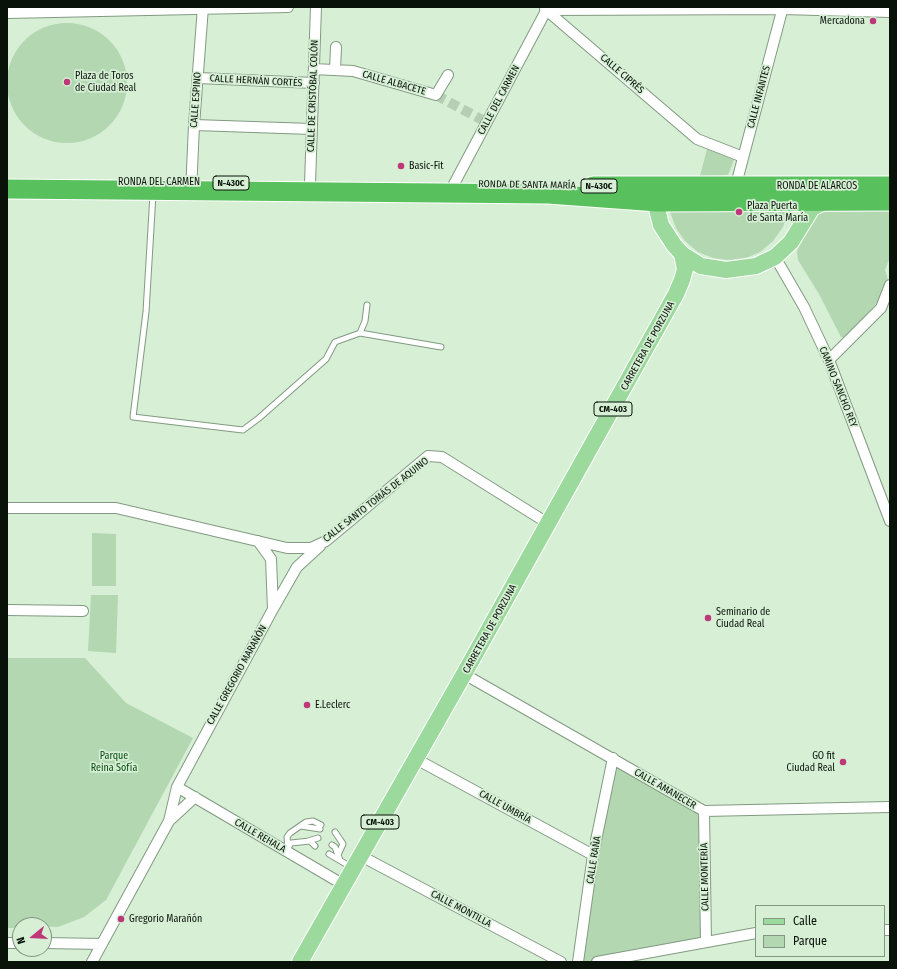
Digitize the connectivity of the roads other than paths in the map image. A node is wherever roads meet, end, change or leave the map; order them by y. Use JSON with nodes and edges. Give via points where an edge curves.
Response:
{"nodes":[{"id":1,"x":288,"y":7,"type":"edge"},
{"id":2,"x":316,"y":7,"type":"edge"},
{"id":3,"x":203,"y":8,"type":"edge"},
{"id":4,"x":546,"y":8,"type":"edge"},
{"id":5,"x":783,"y":8,"type":"edge"},
{"id":6,"x":75,"y":9,"type":"edge"},
{"id":7,"x":117,"y":9,"type":"edge"},
{"id":8,"x":890,"y":12,"type":"edge"},
{"id":9,"x":7,"y":13,"type":"edge"},
{"id":10,"x":336,"y":47,"type":"dead end"},
{"id":11,"x":314,"y":69,"type":"junction"},
{"id":12,"x":335,"y":70,"type":"junction"},
{"id":13,"x":448,"y":75,"type":"dead end"},
{"id":14,"x":198,"y":78,"type":"junction"},
{"id":15,"x":314,"y":83,"type":"junction"},
{"id":16,"x":194,"y":125,"type":"junction"},
{"id":17,"x":312,"y":129,"type":"junction"},
{"id":18,"x":743,"y":157,"type":"junction"},
{"id":19,"x":7,"y":181,"type":"edge"},
{"id":20,"x":310,"y":184,"type":"junction"},
{"id":21,"x":744,"y":185,"type":"junction"},
{"id":22,"x":787,"y":186,"type":"junction"},
{"id":23,"x":890,"y":186,"type":"edge"},
{"id":24,"x":191,"y":187,"type":"junction"},
{"id":25,"x":7,"y":189,"type":"edge"},
{"id":26,"x":453,"y":189,"type":"junction"},
{"id":27,"x":153,"y":192,"type":"junction"},
{"id":28,"x":635,"y":200,"type":"junction"},
{"id":29,"x":890,"y":201,"type":"edge"},
{"id":30,"x":658,"y":202,"type":"junction"},
{"id":31,"x":824,"y":202,"type":"junction"},
{"id":32,"x":800,"y":203,"type":"junction"},
{"id":33,"x":661,"y":225,"type":"junction"},
{"id":34,"x":796,"y":232,"type":"junction"},
{"id":35,"x":682,"y":254,"type":"junction"},
{"id":36,"x":775,"y":257,"type":"junction"},
{"id":37,"x":715,"y":269,"type":"junction"},
{"id":38,"x":890,"y":285,"type":"edge"},
{"id":39,"x":676,"y":294,"type":"junction"},
{"id":40,"x":367,"y":305,"type":"dead end"},
{"id":41,"x":881,"y":308,"type":"junction"},
{"id":42,"x":890,"y":314,"type":"edge"},
{"id":43,"x":360,"y":333,"type":"junction"},
{"id":44,"x":441,"y":347,"type":"dead end"},
{"id":45,"x":829,"y":360,"type":"junction"},
{"id":46,"x":7,"y":508,"type":"edge"},
{"id":47,"x":890,"y":521,"type":"edge"},
{"id":48,"x":548,"y":524,"type":"junction"},
{"id":49,"x":258,"y":541,"type":"junction"},
{"id":50,"x":326,"y":541,"type":"junction"},
{"id":51,"x":273,"y":609,"type":"junction"},
{"id":52,"x":7,"y":610,"type":"edge"},
{"id":53,"x":83,"y":611,"type":"dead end"},
{"id":54,"x":464,"y":674,"type":"junction"},
{"id":55,"x":613,"y":758,"type":"junction"},
{"id":56,"x":416,"y":759,"type":"junction"},
{"id":57,"x":177,"y":786,"type":"junction"},
{"id":58,"x":195,"y":797,"type":"junction"},
{"id":59,"x":890,"y":807,"type":"edge"},
{"id":60,"x":704,"y":811,"type":"junction"},
{"id":61,"x":169,"y":821,"type":"junction"},
{"id":62,"x":320,"y":827,"type":"dead end"},
{"id":63,"x":336,"y":835,"type":"dead end"},
{"id":64,"x":318,"y":838,"type":"dead end"},
{"id":65,"x":308,"y":841,"type":"junction"},
{"id":66,"x":332,"y":845,"type":"dead end"},
{"id":67,"x":315,"y":846,"type":"dead end"},
{"id":68,"x":288,"y":850,"type":"junction"},
{"id":69,"x":329,"y":854,"type":"dead end"},
{"id":70,"x":594,"y":855,"type":"junction"},
{"id":71,"x":339,"y":857,"type":"junction"},
{"id":72,"x":357,"y":862,"type":"junction"},
{"id":73,"x":344,"y":885,"type":"junction"},
{"id":74,"x":755,"y":933,"type":"edge"},
{"id":75,"x":706,"y":942,"type":"junction"},
{"id":76,"x":52,"y":943,"type":"edge"},
{"id":77,"x":102,"y":944,"type":"junction"},
{"id":78,"x":92,"y":962,"type":"edge"},
{"id":79,"x":300,"y":962,"type":"edge"},
{"id":80,"x":561,"y":962,"type":"edge"},
{"id":81,"x":578,"y":962,"type":"edge"},
{"id":82,"x":597,"y":962,"type":"edge"}],
"edges":[{"from":1,"to":3,"type":"street"},
{"from":2,"to":11,"type":"street","name":"CALLE DE CRISTÓBAL COLÓN"},
{"from":3,"to":7,"type":"street"},
{"from":3,"to":14,"type":"street","name":"CALLE ESPINO"},
{"from":4,"to":5,"type":"street"},
{"from":4,"to":18,"type":"street","name":"CALLE CIPRÉS","via":[[697,139]]},
{"from":4,"to":26,"type":"street","name":"CALLE DEL CARMEN"},
{"from":5,"to":8,"type":"street"},
{"from":5,"to":18,"type":"street","name":"CALLE INFANTES"},
{"from":6,"to":7,"type":"street"},
{"from":6,"to":9,"type":"street"},
{"from":10,"to":12,"type":"street"},
{"from":11,"to":12,"type":"street","name":"CALLE ALBACETE"},
{"from":11,"to":15,"type":"street","name":"CALLE DE CRISTÓBAL COLÓN"},
{"from":12,"to":13,"type":"street","name":"CALLE ALBACETE","via":[[353,71],[436,95]]},
{"from":14,"to":15,"type":"street","name":"CALLE HERNÁN CORTÉS"},
{"from":14,"to":16,"type":"street","name":"CALLE ESPINO"},
{"from":15,"to":17,"type":"street","name":"CALLE DE CRISTÓBAL COLÓN"},
{"from":16,"to":17,"type":"street"},
{"from":16,"to":24,"type":"street","name":"CALLE ESPINO"},
{"from":17,"to":20,"type":"street","name":"CALLE DE CRISTÓBAL COLÓN"},
{"from":18,"to":21,"type":"street","name":"CALLE INFANTES","via":[[738,177]]},
{"from":19,"to":24,"type":"highway","name":"RONDA DEL CARMEN","number":"N-430C"},
{"from":20,"to":24,"type":"highway","name":"RONDA DEL CARMEN","number":"N-430C"},
{"from":20,"to":26,"type":"highway","name":"RONDA DEL CARMEN","number":"N-430C"},
{"from":21,"to":22,"type":"highway","name":"RONDA DE ALARCOS","number":"N-430C"},
{"from":21,"to":26,"type":"highway","name":"RONDA DE SANTA MARÍA","number":"N-430C"},
{"from":21,"to":30,"type":"main road","via":[[725,191],[666,193]]},
{"from":22,"to":23,"type":"highway","name":"RONDA DE ALARCOS","number":"N-430C"},
{"from":22,"to":32,"type":"main road"},
{"from":24,"to":26,"type":"highway","name":"RONDA DEL CARMEN","number":"N-430C"},
{"from":24,"to":27,"type":"highway","name":"RONDA DEL CARMEN","number":"N-430C"},
{"from":25,"to":27,"type":"highway","name":"RONDA DEL CARMEN","number":"N-430C"},
{"from":26,"to":28,"type":"highway","name":"RONDA DE SANTA MARÍA","number":"N-430C"},
{"from":27,"to":43,"type":"lane","via":[[146,312],[133,417],[243,430],[326,359],[335,342]]},
{"from":28,"to":30,"type":"highway","name":"RONDA DE SANTA MARÍA","number":"N-430C"},
{"from":28,"to":33,"type":"main road","via":[[649,210]]},
{"from":29,"to":31,"type":"highway","name":"RONDA DE ALARCOS","number":"N-430C"},
{"from":30,"to":32,"type":"highway","number":"N-430C"},
{"from":30,"to":33,"type":"main road"},
{"from":31,"to":32,"type":"highway","number":"N-430C"},
{"from":31,"to":34,"type":"main road","via":[[812,208]]},
{"from":32,"to":34,"type":"main road","via":[[800,220]]},
{"from":33,"to":35,"type":"main road"},
{"from":34,"to":36,"type":"main road","via":[[791,242]]},
{"from":35,"to":37,"type":"main road","via":[[701,266]]},
{"from":35,"to":39,"type":"main road","via":[[685,269]]},
{"from":36,"to":37,"type":"main road","via":[[756,266],[735,270]]},
{"from":36,"to":45,"type":"street","name":"CAMINO SANCHO REY","via":[[804,308]]},
{"from":37,"to":39,"type":"main road","via":[[695,278]]},
{"from":38,"to":41,"type":"street"},
{"from":39,"to":48,"type":"main road","name":"CARRETERA DE PORZUNA","number":"CM-403"},
{"from":40,"to":43,"type":"lane"},
{"from":41,"to":42,"type":"street"},
{"from":41,"to":45,"type":"street"},
{"from":43,"to":44,"type":"lane"},
{"from":45,"to":47,"type":"street","name":"CAMINO SANCHO REY"},
{"from":46,"to":49,"type":"street","name":"CALLE SANTO TOMÁS DE AQUINO","via":[[116,508]]},
{"from":48,"to":50,"type":"street","name":"CALLE SANTO TOMÁS DE AQUINO","via":[[442,457],[428,456]]},
{"from":48,"to":54,"type":"main road","name":"CARRETERA DE PORZUNA","number":"CM-403"},
{"from":49,"to":50,"type":"street","name":"CALLE SANTO TOMÁS DE AQUINO","via":[[287,548],[311,548]]},
{"from":49,"to":51,"type":"street","via":[[271,559]]},
{"from":50,"to":51,"type":"street","name":"CALLE GREGORIO MARAÑÓN","via":[[297,566]]},
{"from":51,"to":57,"type":"street","name":"CALLE GREGORIO MARAÑÓN"},
{"from":52,"to":53,"type":"street"},
{"from":54,"to":55,"type":"street","name":"CALLE AMANECER"},
{"from":54,"to":56,"type":"main road","name":"CARRETERA DE PORZUNA","number":"CM-403"},
{"from":55,"to":60,"type":"street","name":"CALLE AMANECER"},
{"from":55,"to":70,"type":"street","name":"CALLE RAÑA"},
{"from":56,"to":70,"type":"street","name":"CALLE UMBRÍA"},
{"from":56,"to":72,"type":"main road","name":"CARRETERA DE PORZUNA","number":"CM-403"},
{"from":57,"to":58,"type":"street","name":"CALLE REHALA"},
{"from":57,"to":61,"type":"street","name":"CALLE GREGORIO MARAÑÓN"},
{"from":58,"to":61,"type":"street","name":"CALLE GREGORIO MARAÑÓN"},
{"from":58,"to":68,"type":"street","name":"CALLE REHALA"},
{"from":59,"to":60,"type":"street","name":"CALLE AMANECER"},
{"from":60,"to":75,"type":"street","name":"CALLE MONTERÍA"},
{"from":61,"to":77,"type":"street","name":"CALLE GREGORIO MARAÑÓN"},
{"from":62,"to":68,"type":"lane","via":[[313,821],[290,833],[287,837]]},
{"from":63,"to":71,"type":"lane","via":[[342,844]]},
{"from":64,"to":65,"type":"lane"},
{"from":65,"to":67,"type":"lane"},
{"from":65,"to":68,"type":"lane","via":[[291,843]]},
{"from":66,"to":71,"type":"lane","via":[[335,846]]},
{"from":68,"to":73,"type":"street","name":"CALLE REHALA"},
{"from":69,"to":71,"type":"lane"},
{"from":70,"to":81,"type":"street","name":"CALLE RAÑA"},
{"from":71,"to":72,"type":"lane"},
{"from":72,"to":73,"type":"main road","name":"CARRETERA DE PORZUNA","number":"CM-403"},
{"from":72,"to":80,"type":"street","name":"CALLE MONTILLA"},
{"from":73,"to":79,"type":"main road","name":"CARRETERA DE PORZUNA","number":"CM-403"},
{"from":74,"to":75,"type":"street"},
{"from":75,"to":82,"type":"street"},
{"from":76,"to":77,"type":"street"},
{"from":77,"to":78,"type":"street","name":"CALLE GREGORIO MARAÑÓN"}]}
